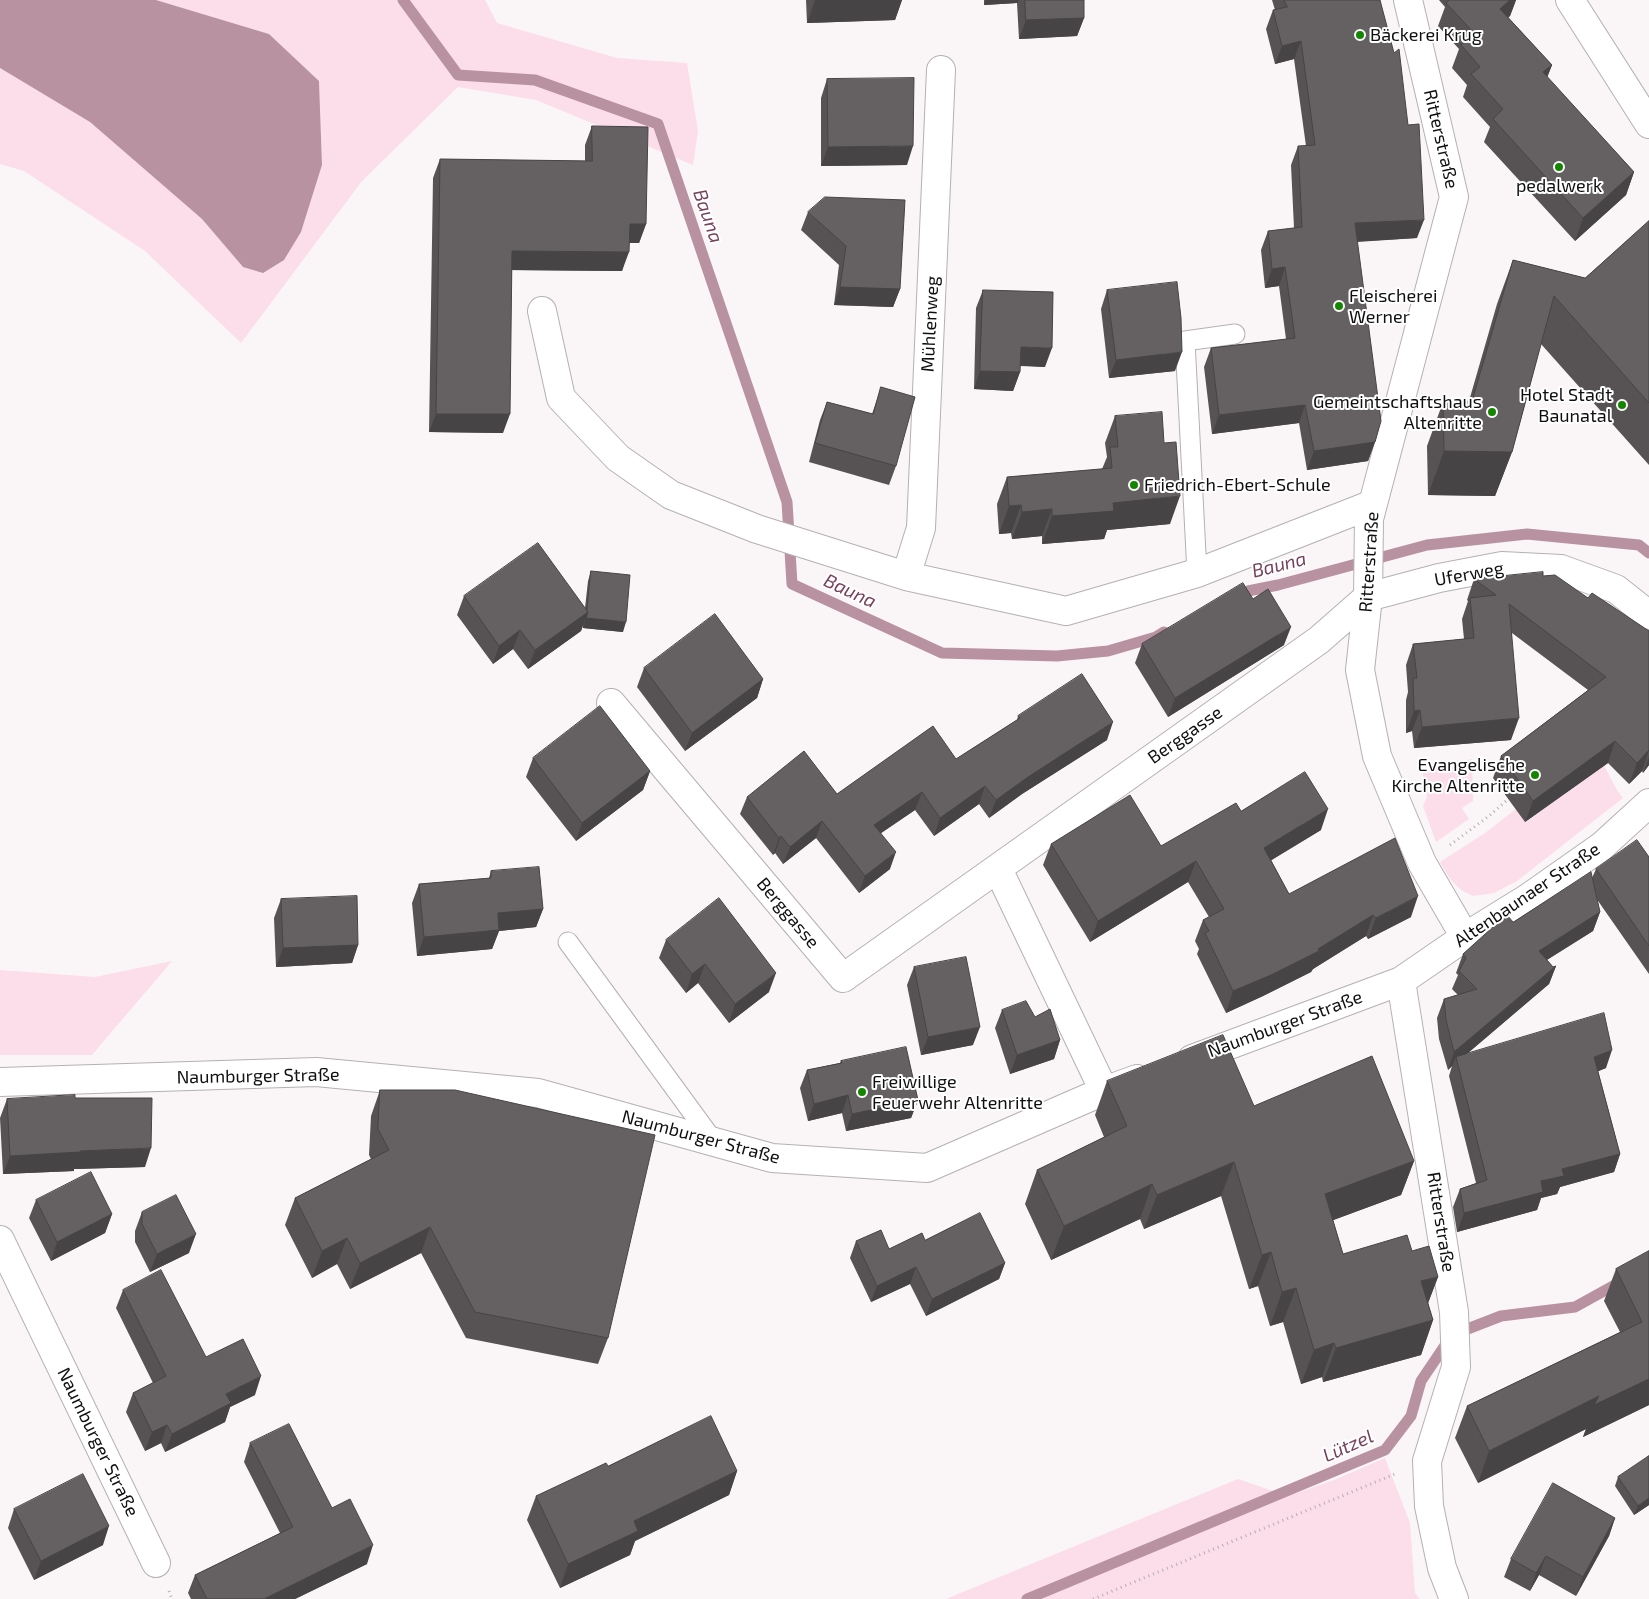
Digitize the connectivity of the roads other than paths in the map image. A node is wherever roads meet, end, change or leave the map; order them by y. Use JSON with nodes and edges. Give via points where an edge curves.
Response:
{"nodes":[{"id":1,"x":1408,"y":0,"type":"edge"},
{"id":2,"x":1570,"y":0,"type":"edge"},
{"id":3,"x":941,"y":70,"type":"dead end"},
{"id":4,"x":1649,"y":124,"type":"edge"},
{"id":5,"x":542,"y":311,"type":"dead end"},
{"id":6,"x":1235,"y":334,"type":"dead end"},
{"id":7,"x":1371,"y":517,"type":"junction"},
{"id":8,"x":1197,"y":572,"type":"junction"},
{"id":9,"x":906,"y":576,"type":"junction"},
{"id":10,"x":1368,"y":587,"type":"junction"},
{"id":11,"x":1649,"y":615,"type":"edge"},
{"id":12,"x":611,"y":703,"type":"dead end"},
{"id":13,"x":1649,"y":802,"type":"edge"},
{"id":14,"x":998,"y":869,"type":"junction"},
{"id":15,"x":1465,"y":937,"type":"junction"},
{"id":16,"x":568,"y":942,"type":"dead end"},
{"id":17,"x":1400,"y":981,"type":"junction"},
{"id":18,"x":0,"y":1082,"type":"edge"},
{"id":19,"x":1104,"y":1091,"type":"junction"},
{"id":20,"x":714,"y":1142,"type":"junction"},
{"id":21,"x":0,"y":1240,"type":"edge"},
{"id":22,"x":156,"y":1563,"type":"dead end"},
{"id":23,"x":1454,"y":1599,"type":"edge"}],
"edges":[{"from":1,"to":7,"type":"street","name":"Ritterstraße","via":[[1454,198]]},
{"from":2,"to":4,"type":"street"},
{"from":3,"to":9,"type":"street","name":"Mühlenweg","via":[[921,528]]},
{"from":5,"to":9,"type":"street","via":[[561,398],[618,458],[671,495],[757,529]]},
{"from":6,"to":8,"type":"lane","via":[[1185,341]]},
{"from":7,"to":8,"type":"street"},
{"from":7,"to":10,"type":"street","name":"Ritterstraße"},
{"from":8,"to":9,"type":"street","via":[[1066,611]]},
{"from":10,"to":11,"type":"street","name":"Uferweg","via":[[1502,566],[1561,569],[1616,589]]},
{"from":10,"to":14,"type":"street","name":"Berggasse","via":[[1319,640]]},
{"from":10,"to":15,"type":"street","name":"Ritterstraße","via":[[1360,670],[1377,756],[1422,863]]},
{"from":12,"to":14,"type":"street","name":"Berggasse","via":[[843,978]]},
{"from":13,"to":15,"type":"street","name":"Altenbaunaer Straße","via":[[1602,846]]},
{"from":14,"to":19,"type":"street"},
{"from":15,"to":17,"type":"street","name":"Altenbaunaer Straße"},
{"from":16,"to":20,"type":"lane"},
{"from":17,"to":19,"type":"street","name":"Naumburger Straße"},
{"from":17,"to":23,"type":"street","name":"Ritterstraße","via":[[1454,1312],[1456,1367],[1427,1461],[1429,1506],[1442,1568]]},
{"from":18,"to":20,"type":"street","name":"Naumburger Straße","via":[[316,1072],[538,1093]]},
{"from":19,"to":20,"type":"street","name":"Naumburger Straße","via":[[927,1168],[772,1158]]},
{"from":21,"to":22,"type":"street","name":"Naumburger Straße"}]}
